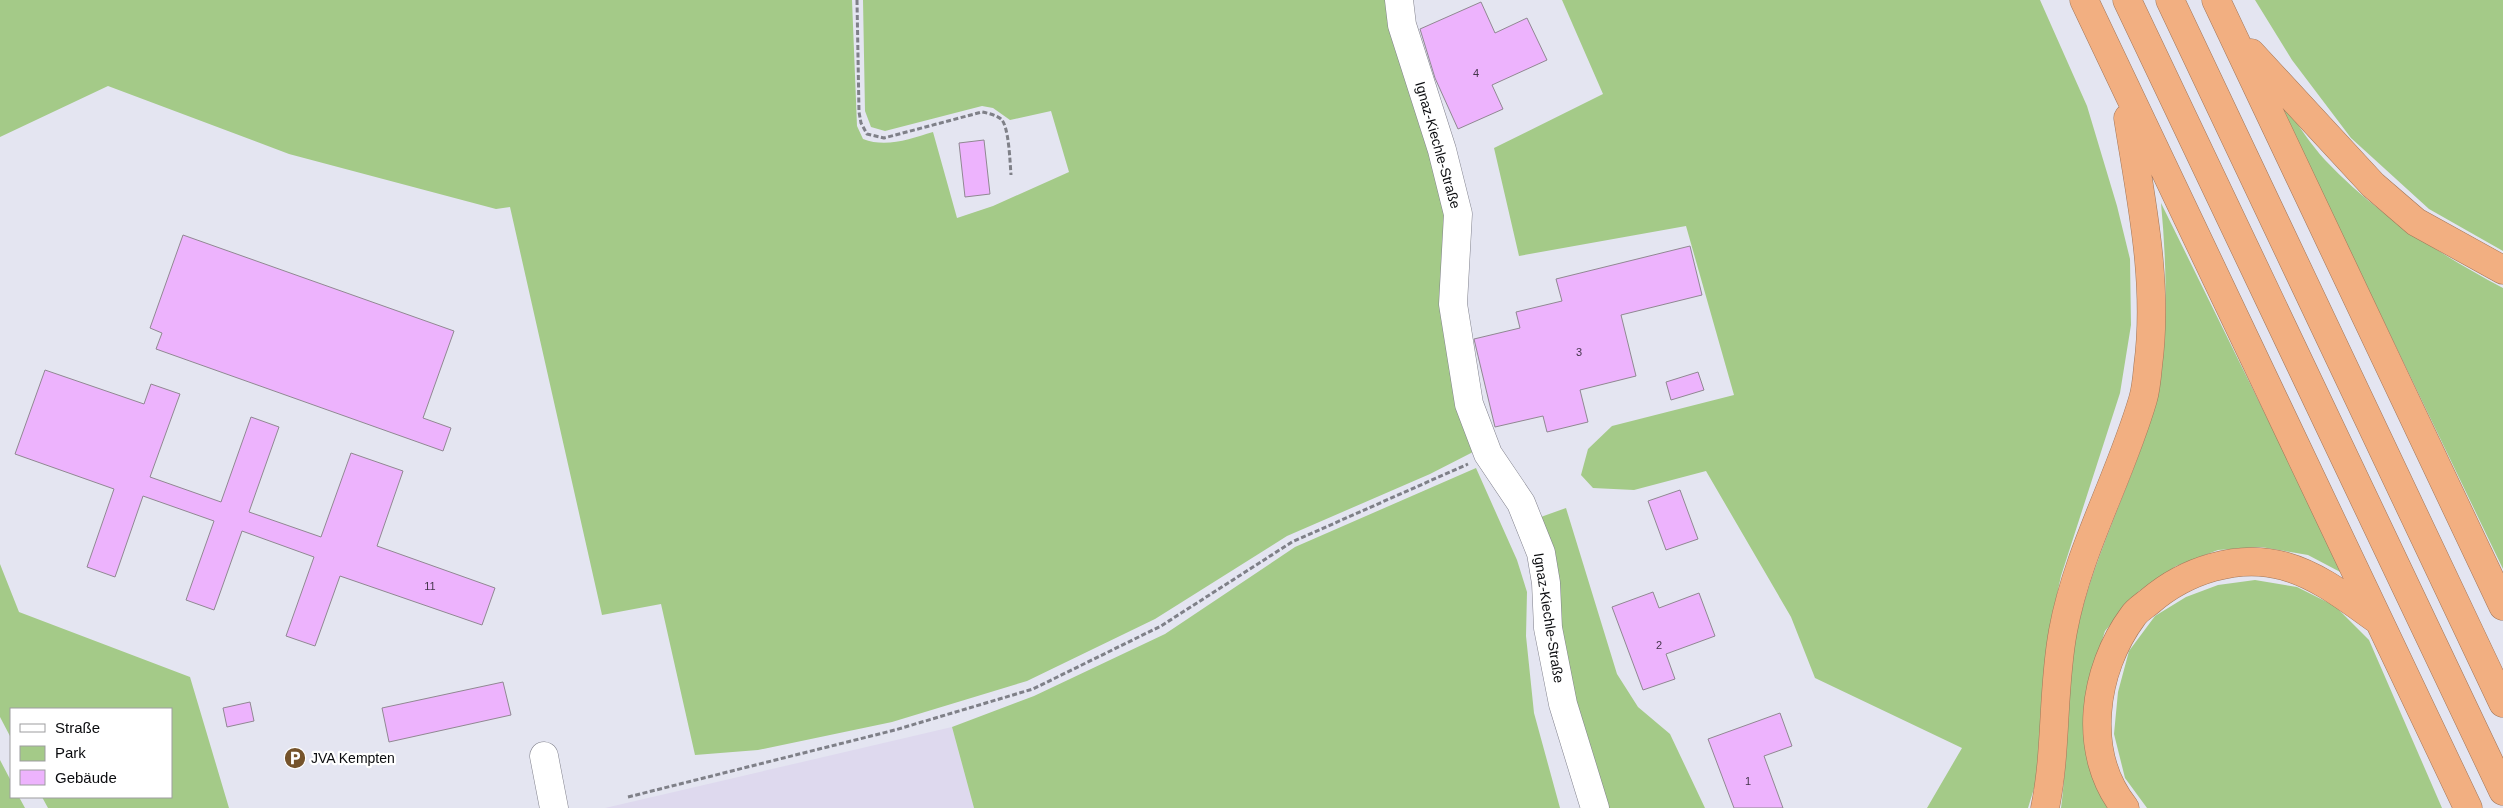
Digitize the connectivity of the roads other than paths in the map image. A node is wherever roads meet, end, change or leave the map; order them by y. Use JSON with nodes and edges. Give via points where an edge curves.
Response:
{"nodes":[{"id":1,"x":1399,"y":0,"type":"edge"},
{"id":2,"x":2084,"y":0,"type":"edge"},
{"id":3,"x":2127,"y":0,"type":"edge"},
{"id":4,"x":2170,"y":0,"type":"edge"},
{"id":5,"x":2216,"y":0,"type":"edge"},
{"id":6,"x":2232,"y":31,"type":"junction"},
{"id":7,"x":2124,"y":89,"type":"junction"},
{"id":8,"x":2503,"y":270,"type":"edge"},
{"id":9,"x":2503,"y":606,"type":"edge"},
{"id":10,"x":2382,"y":623,"type":"junction"},
{"id":11,"x":2503,"y":703,"type":"edge"},
{"id":12,"x":544,"y":756,"type":"dead end"},
{"id":13,"x":2503,"y":791,"type":"edge"},
{"id":14,"x":554,"y":808,"type":"edge"},
{"id":15,"x":1595,"y":808,"type":"edge"},
{"id":16,"x":2045,"y":808,"type":"edge"},
{"id":17,"x":2125,"y":808,"type":"edge"},
{"id":18,"x":2468,"y":808,"type":"edge"}],
"edges":[{"from":1,"to":15,"type":"street","name":"Ignaz-Kiechle-Straße","via":[[1402,25],[1442,150],[1458,214],[1453,304],[1469,404],[1488,454],[1521,503],[1541,553],[1548,628],[1563,704]]},
{"from":2,"to":7,"type":"highway"},
{"from":3,"to":13,"type":"highway"},
{"from":4,"to":11,"type":"highway"},
{"from":5,"to":6,"type":"highway"},
{"from":6,"to":8,"type":"highway","via":[[2373,185],[2416,222]]},
{"from":6,"to":9,"type":"highway"},
{"from":7,"to":10,"type":"highway"},
{"from":7,"to":16,"type":"highway","via":[[2149,257],[2152,332],[2144,398],[2080,567],[2063,630],[2056,679],[2052,772]]},
{"from":10,"to":17,"type":"highway","via":[[2312,576],[2283,565],[2246,562],[2203,569],[2167,586],[2134,615],[2113,648],[2102,680],[2097,723],[2100,757]]},
{"from":10,"to":18,"type":"highway"},
{"from":12,"to":14,"type":"street"}]}
